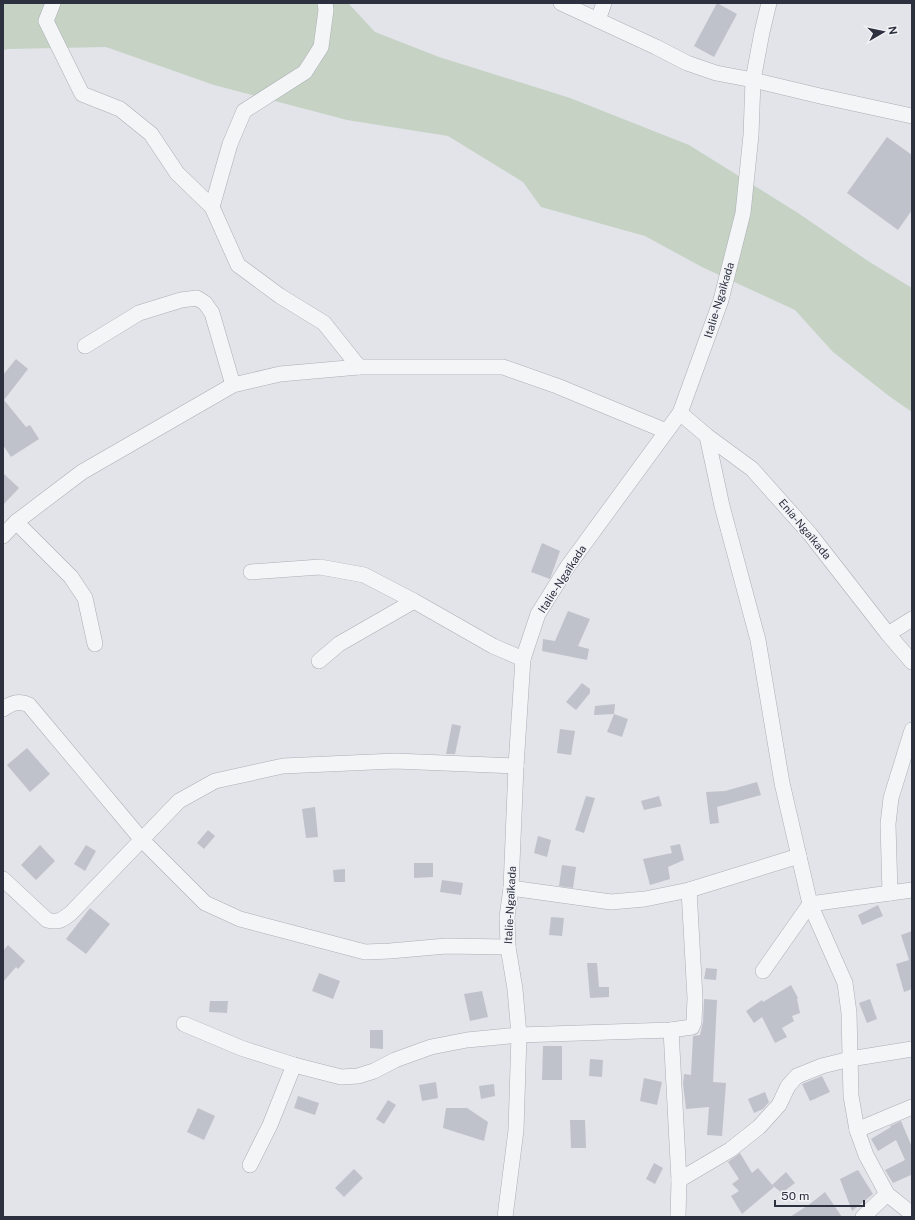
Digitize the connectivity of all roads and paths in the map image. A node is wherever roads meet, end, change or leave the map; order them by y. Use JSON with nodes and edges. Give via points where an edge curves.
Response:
{"nodes":[{"id":1,"x":53,"y":3,"type":"edge"},
{"id":2,"x":325,"y":3,"type":"edge"},
{"id":3,"x":561,"y":3,"type":"edge"},
{"id":4,"x":604,"y":3,"type":"edge"},
{"id":5,"x":769,"y":3,"type":"edge"},
{"id":6,"x":598,"y":20,"type":"junction"},
{"id":7,"x":753,"y":80,"type":"junction"},
{"id":8,"x":912,"y":116,"type":"edge"},
{"id":9,"x":212,"y":208,"type":"junction"},
{"id":10,"x":85,"y":346,"type":"dead end"},
{"id":11,"x":359,"y":367,"type":"junction"},
{"id":12,"x":233,"y":385,"type":"junction"},
{"id":13,"x":680,"y":413,"type":"junction"},
{"id":14,"x":666,"y":431,"type":"junction"},
{"id":15,"x":707,"y":436,"type":"junction"},
{"id":16,"x":16,"y":522,"type":"junction"},
{"id":17,"x":3,"y":536,"type":"edge"},
{"id":18,"x":251,"y":572,"type":"dead end"},
{"id":19,"x":414,"y":601,"type":"junction"},
{"id":20,"x":912,"y":619,"type":"edge"},
{"id":21,"x":888,"y":634,"type":"junction"},
{"id":22,"x":95,"y":644,"type":"dead end"},
{"id":23,"x":524,"y":659,"type":"junction"},
{"id":24,"x":319,"y":661,"type":"dead end"},
{"id":25,"x":912,"y":662,"type":"edge"},
{"id":26,"x":3,"y":709,"type":"edge"},
{"id":27,"x":912,"y":730,"type":"edge"},
{"id":28,"x":516,"y":766,"type":"junction"},
{"id":29,"x":142,"y":840,"type":"junction"},
{"id":30,"x":799,"y":856,"type":"junction"},
{"id":31,"x":3,"y":879,"type":"edge"},
{"id":32,"x":511,"y":888,"type":"junction"},
{"id":33,"x":689,"y":890,"type":"junction"},
{"id":34,"x":912,"y":890,"type":"edge"},
{"id":35,"x":890,"y":893,"type":"junction"},
{"id":36,"x":810,"y":904,"type":"junction"},
{"id":37,"x":508,"y":947,"type":"junction"},
{"id":38,"x":763,"y":971,"type":"dead end"},
{"id":39,"x":184,"y":1024,"type":"dead end"},
{"id":40,"x":672,"y":1030,"type":"junction"},
{"id":41,"x":519,"y":1035,"type":"junction"},
{"id":42,"x":912,"y":1049,"type":"edge"},
{"id":43,"x":850,"y":1059,"type":"junction"},
{"id":44,"x":294,"y":1065,"type":"junction"},
{"id":45,"x":912,"y":1107,"type":"edge"},
{"id":46,"x":857,"y":1130,"type":"junction"},
{"id":47,"x":250,"y":1165,"type":"dead end"},
{"id":48,"x":679,"y":1180,"type":"junction"},
{"id":49,"x":887,"y":1194,"type":"junction"},
{"id":50,"x":912,"y":1214,"type":"edge"},
{"id":51,"x":506,"y":1217,"type":"edge"},
{"id":52,"x":678,"y":1217,"type":"edge"},
{"id":53,"x":863,"y":1217,"type":"edge"}],
"edges":[{"from":1,"to":9,"type":"street","via":[[46,21],[82,94],[120,109],[151,134],[177,173]]},
{"from":2,"to":9,"type":"street","via":[[321,47],[305,72],[244,111],[230,144]]},
{"from":3,"to":6,"type":"street"},
{"from":4,"to":6,"type":"street"},
{"from":5,"to":7,"type":"street","name":"Italie-Ngaîkada"},
{"from":6,"to":7,"type":"street","via":[[687,63],[716,73]]},
{"from":7,"to":8,"type":"street"},
{"from":7,"to":13,"type":"street","name":"Italie-Ngaîkada","via":[[751,135],[743,213],[722,300]]},
{"from":9,"to":11,"type":"street","via":[[238,265],[280,296],[324,323]]},
{"from":10,"to":12,"type":"street","via":[[139,313],[181,300],[197,298],[205,303],[212,313]]},
{"from":11,"to":12,"type":"street","via":[[280,374]]},
{"from":11,"to":14,"type":"street","via":[[503,367],[557,386]]},
{"from":12,"to":16,"type":"street","via":[[82,472]]},
{"from":13,"to":14,"type":"street","name":"Italie-Ngaîkada"},
{"from":13,"to":15,"type":"street","name":"Enia-Ngaîkada"},
{"from":14,"to":23,"type":"street","name":"Italie-Ngaîkada","via":[[568,566],[538,614]]},
{"from":15,"to":21,"type":"street","name":"Enia-Ngaîkada","via":[[752,469],[810,534]]},
{"from":15,"to":30,"type":"street","via":[[722,506],[758,640],[782,783]]},
{"from":16,"to":17,"type":"street"},
{"from":16,"to":22,"type":"street","via":[[71,577],[85,598]]},
{"from":18,"to":19,"type":"street","via":[[320,567],[364,575]]},
{"from":19,"to":23,"type":"street","via":[[493,646]]},
{"from":19,"to":24,"type":"street","via":[[340,644]]},
{"from":20,"to":21,"type":"street"},
{"from":21,"to":25,"type":"street","name":"Enia-Ngaîkada"},
{"from":23,"to":28,"type":"street","name":"Italie-Ngaîkada"},
{"from":26,"to":29,"type":"street","via":[[22,702],[28,705]]},
{"from":27,"to":35,"type":"street","via":[[891,798],[888,824]]},
{"from":28,"to":29,"type":"street","via":[[396,761],[283,766],[216,781],[179,801]]},
{"from":28,"to":32,"type":"street","name":"Italie-Ngaîkada"},
{"from":29,"to":31,"type":"street","via":[[71,913],[55,922],[47,920]]},
{"from":29,"to":37,"type":"street","via":[[205,903],[240,919],[365,952],[446,946]]},
{"from":30,"to":33,"type":"street"},
{"from":30,"to":36,"type":"street"},
{"from":32,"to":33,"type":"street","via":[[611,902],[645,899]]},
{"from":32,"to":37,"type":"street","name":"Italie-Ngaîkada","via":[[507,917]]},
{"from":33,"to":40,"type":"street","via":[[694,1022],[692,1027]]},
{"from":34,"to":35,"type":"street"},
{"from":35,"to":36,"type":"street"},
{"from":36,"to":38,"type":"street"},
{"from":36,"to":43,"type":"street","via":[[845,983],[849,1013]]},
{"from":37,"to":41,"type":"street","name":"Italie-Ngaîkada"},
{"from":39,"to":44,"type":"street","via":[[241,1048]]},
{"from":40,"to":41,"type":"street"},
{"from":40,"to":48,"type":"street"},
{"from":41,"to":44,"type":"street","via":[[467,1040],[431,1047],[358,1076],[341,1077]]},
{"from":41,"to":51,"type":"street","name":"Italie-Ngaîkada","via":[[516,1130]]},
{"from":42,"to":43,"type":"street"},
{"from":43,"to":46,"type":"street","via":[[851,1096]]},
{"from":43,"to":48,"type":"street","via":[[797,1076],[788,1086],[779,1105],[759,1127],[730,1150]]},
{"from":44,"to":47,"type":"street"},
{"from":45,"to":46,"type":"street"},
{"from":46,"to":49,"type":"street","via":[[866,1155]]},
{"from":48,"to":52,"type":"street"},
{"from":49,"to":50,"type":"street"},
{"from":49,"to":53,"type":"street"}]}
